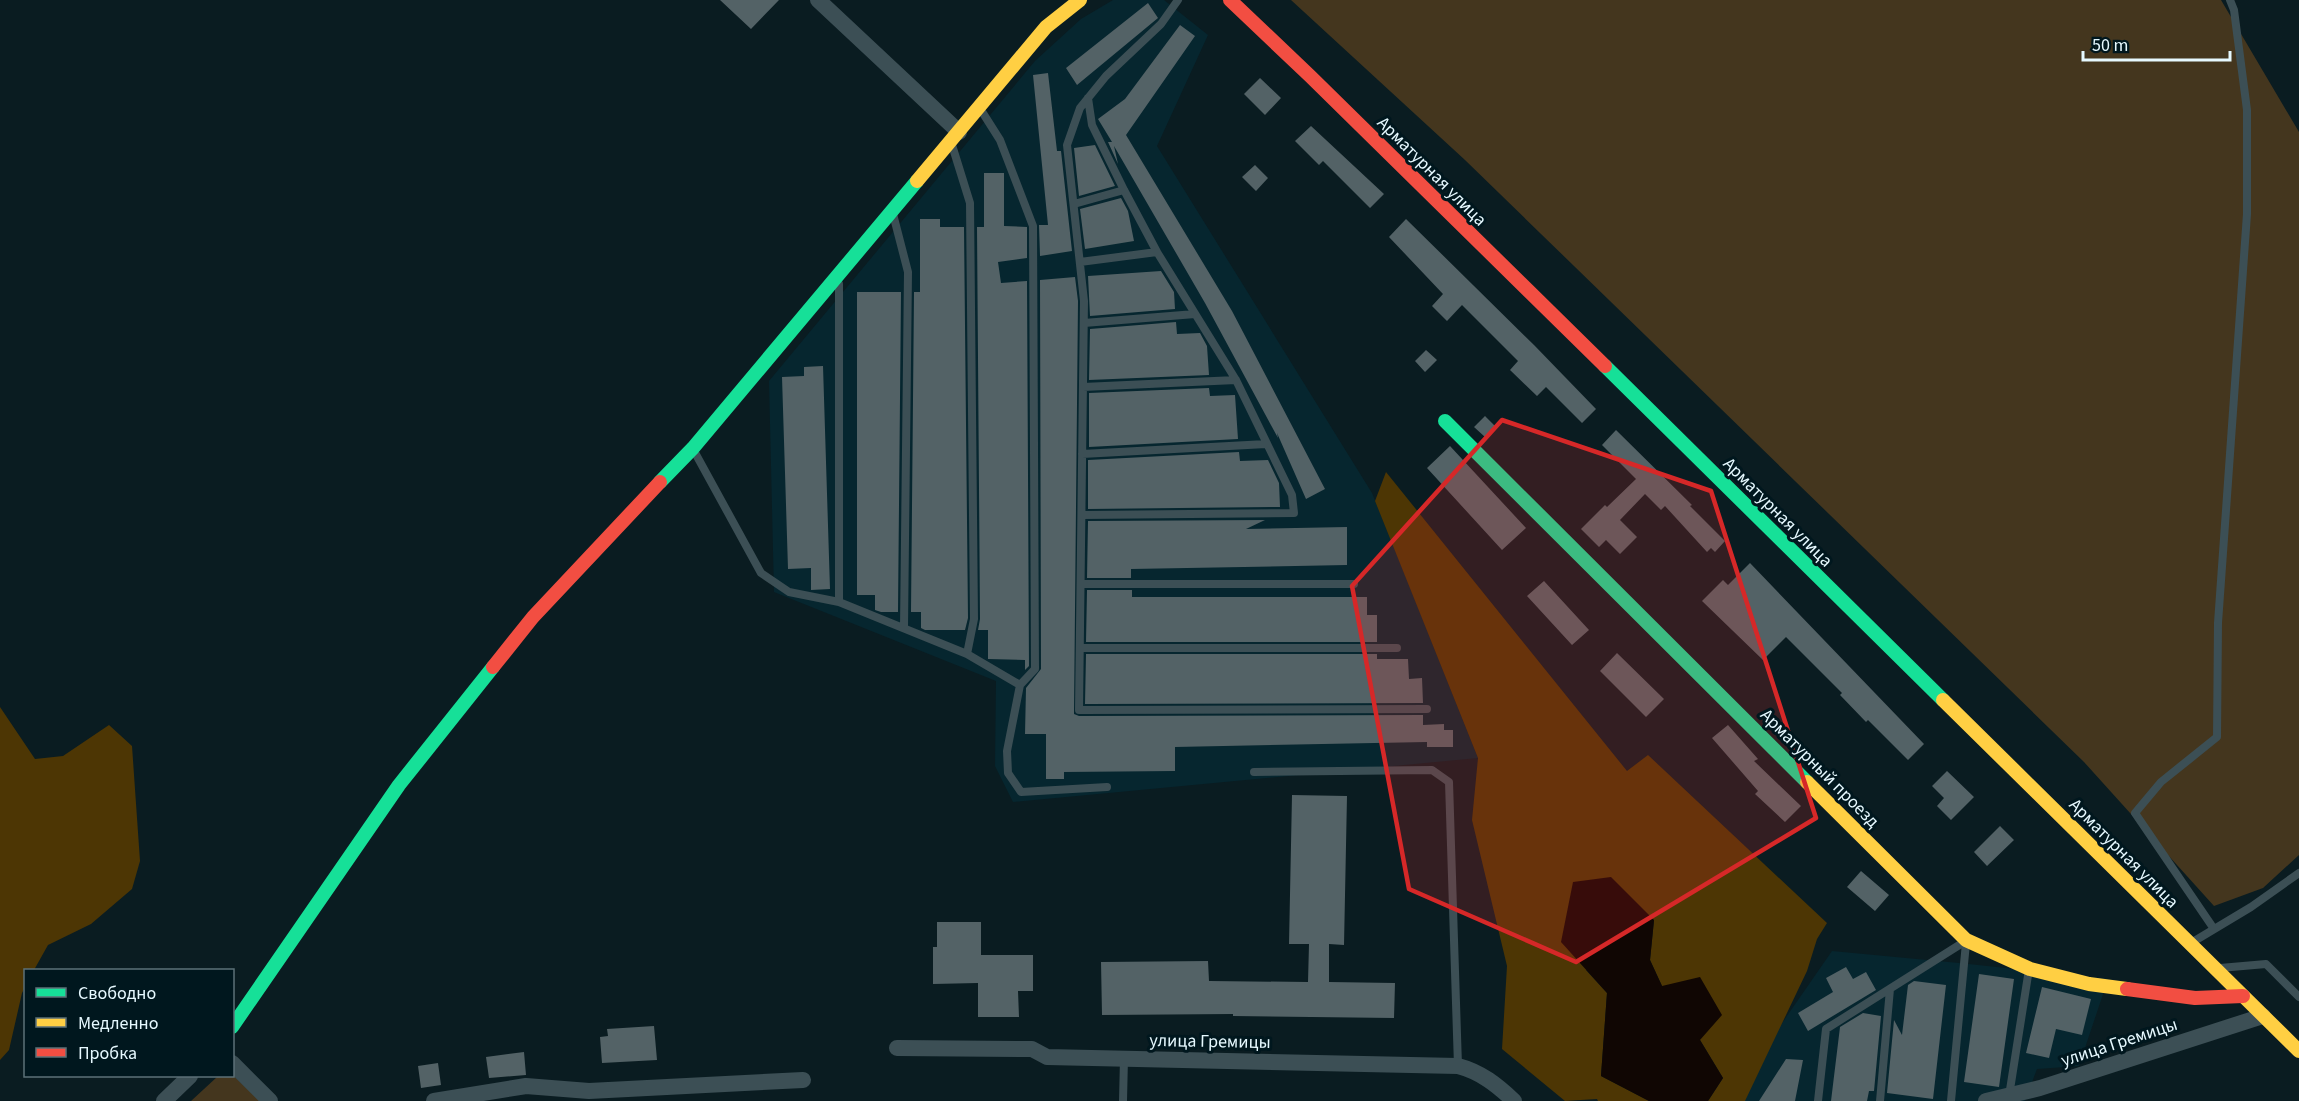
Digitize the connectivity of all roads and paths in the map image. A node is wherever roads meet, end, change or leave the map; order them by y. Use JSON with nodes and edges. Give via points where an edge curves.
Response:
{"nodes":[{"id":1,"x":818,"y":0,"type":"edge"},
{"id":2,"x":1080,"y":0,"type":"edge"},
{"id":3,"x":1178,"y":0,"type":"edge"},
{"id":4,"x":1230,"y":0,"type":"edge"},
{"id":5,"x":2230,"y":0,"type":"edge"},
{"id":6,"x":1088,"y":98,"type":"junction"},
{"id":7,"x":979,"y":107,"type":"junction"},
{"id":8,"x":955,"y":136,"type":"junction"},
{"id":9,"x":1124,"y":190,"type":"junction"},
{"id":10,"x":1074,"y":204,"type":"junction"},
{"id":11,"x":892,"y":210,"type":"junction"},
{"id":12,"x":1157,"y":252,"type":"junction"},
{"id":13,"x":1080,"y":262,"type":"junction"},
{"id":14,"x":838,"y":274,"type":"junction"},
{"id":15,"x":1195,"y":314,"type":"junction"},
{"id":16,"x":1084,"y":323,"type":"junction"},
{"id":17,"x":1236,"y":380,"type":"junction"},
{"id":18,"x":1083,"y":387,"type":"junction"},
{"id":19,"x":1445,"y":421,"type":"dead end"},
{"id":20,"x":1266,"y":444,"type":"junction"},
{"id":21,"x":693,"y":448,"type":"junction"},
{"id":22,"x":1083,"y":454,"type":"junction"},
{"id":23,"x":1082,"y":515,"type":"junction"},
{"id":24,"x":1081,"y":584,"type":"junction"},
{"id":25,"x":1354,"y":584,"type":"dead end"},
{"id":26,"x":839,"y":602,"type":"junction"},
{"id":27,"x":904,"y":628,"type":"junction"},
{"id":28,"x":1080,"y":648,"type":"junction"},
{"id":29,"x":1397,"y":648,"type":"dead end"},
{"id":30,"x":967,"y":654,"type":"junction"},
{"id":31,"x":1020,"y":685,"type":"junction"},
{"id":32,"x":1427,"y":709,"type":"dead end"},
{"id":33,"x":1254,"y":772,"type":"dead end"},
{"id":34,"x":1107,"y":787,"type":"dead end"},
{"id":35,"x":2299,"y":873,"type":"edge"},
{"id":36,"x":2214,"y":929,"type":"junction"},
{"id":37,"x":1966,"y":940,"type":"junction"},
{"id":38,"x":2190,"y":944,"type":"junction"},
{"id":39,"x":2215,"y":968,"type":"junction"},
{"id":40,"x":2030,"y":969,"type":"junction"},
{"id":41,"x":2299,"y":983,"type":"edge"},
{"id":42,"x":1890,"y":988,"type":"junction"},
{"id":43,"x":2291,"y":989,"type":"junction"},
{"id":44,"x":2243,"y":996,"type":"junction"},
{"id":45,"x":2299,"y":997,"type":"edge"},
{"id":46,"x":2263,"y":1016,"type":"junction"},
{"id":47,"x":234,"y":1024,"type":"edge"},
{"id":48,"x":897,"y":1048,"type":"dead end"},
{"id":49,"x":2299,"y":1051,"type":"edge"},
{"id":50,"x":1124,"y":1058,"type":"junction"},
{"id":51,"x":234,"y":1065,"type":"edge"},
{"id":52,"x":1458,"y":1066,"type":"junction"},
{"id":53,"x":189,"y":1077,"type":"edge"},
{"id":54,"x":803,"y":1080,"type":"dead end"},
{"id":55,"x":2035,"y":1095,"type":"edge"},
{"id":56,"x":2009,"y":1096,"type":"junction"},
{"id":57,"x":164,"y":1101,"type":"edge"},
{"id":58,"x":270,"y":1101,"type":"edge"},
{"id":59,"x":434,"y":1101,"type":"edge"},
{"id":60,"x":1123,"y":1101,"type":"edge"},
{"id":61,"x":1514,"y":1101,"type":"edge"},
{"id":62,"x":1818,"y":1101,"type":"edge"},
{"id":63,"x":1880,"y":1101,"type":"edge"},
{"id":64,"x":1951,"y":1101,"type":"edge"},
{"id":65,"x":1986,"y":1101,"type":"edge"}],
"edges":[{"from":1,"to":8,"type":"street"},
{"from":2,"to":7,"type":"street","via":[[1046,27]]},
{"from":3,"to":6,"type":"lane","via":[[1161,24]]},
{"from":4,"to":38,"type":"street","name":"Арматурная улица"},
{"from":5,"to":36,"type":"lane","via":[[2247,110],[2247,214],[2218,623],[2217,736],[2161,782],[2135,813]]},
{"from":6,"to":9,"type":"lane","via":[[1092,125]]},
{"from":6,"to":10,"type":"lane","via":[[1080,108],[1067,145]]},
{"from":7,"to":8,"type":"street"},
{"from":7,"to":31,"type":"lane","via":[[1000,140],[1033,226],[1035,669]]},
{"from":8,"to":11,"type":"street"},
{"from":8,"to":30,"type":"lane","via":[[970,203],[974,619]]},
{"from":9,"to":10,"type":"lane"},
{"from":9,"to":12,"type":"lane"},
{"from":10,"to":13,"type":"lane"},
{"from":11,"to":14,"type":"street"},
{"from":11,"to":27,"type":"lane","via":[[908,272]]},
{"from":12,"to":13,"type":"lane"},
{"from":12,"to":15,"type":"lane"},
{"from":13,"to":16,"type":"lane"},
{"from":14,"to":21,"type":"street"},
{"from":14,"to":26,"type":"lane"},
{"from":15,"to":16,"type":"lane"},
{"from":15,"to":17,"type":"lane"},
{"from":16,"to":18,"type":"lane"},
{"from":17,"to":18,"type":"lane"},
{"from":17,"to":20,"type":"lane"},
{"from":18,"to":22,"type":"lane"},
{"from":19,"to":37,"type":"street","name":"Арматурный проезд"},
{"from":20,"to":22,"type":"lane"},
{"from":20,"to":23,"type":"lane","via":[[1292,495],[1294,513]]},
{"from":21,"to":26,"type":"lane","via":[[761,573],[789,592]]},
{"from":21,"to":47,"type":"street","via":[[533,617],[413,767]]},
{"from":22,"to":23,"type":"lane"},
{"from":23,"to":24,"type":"lane"},
{"from":24,"to":25,"type":"lane"},
{"from":24,"to":28,"type":"lane"},
{"from":26,"to":27,"type":"lane"},
{"from":27,"to":30,"type":"lane"},
{"from":28,"to":29,"type":"lane"},
{"from":28,"to":32,"type":"lane","via":[[1079,710]]},
{"from":30,"to":31,"type":"lane"},
{"from":31,"to":34,"type":"lane","via":[[1007,752],[1008,773],[1021,792]]},
{"from":33,"to":52,"type":"lane","via":[[1432,770],[1449,782]]},
{"from":35,"to":36,"type":"lane"},
{"from":36,"to":38,"type":"lane"},
{"from":37,"to":40,"type":"street","name":"Арматурный проезд"},
{"from":37,"to":42,"type":"lane"},
{"from":37,"to":64,"type":"lane"},
{"from":38,"to":39,"type":"street","name":"Арматурная улица"},
{"from":39,"to":43,"type":"lane","via":[[2265,964]]},
{"from":39,"to":44,"type":"street","name":"Арматурная улица"},
{"from":40,"to":44,"type":"street","name":"Арматурный проезд","via":[[2089,984],[2195,998]]},
{"from":40,"to":56,"type":"lane"},
{"from":41,"to":43,"type":"lane"},
{"from":42,"to":62,"type":"lane","via":[[1826,1029]]},
{"from":42,"to":63,"type":"lane"},
{"from":43,"to":45,"type":"lane"},
{"from":44,"to":46,"type":"street","name":"Арматурная улица"},
{"from":46,"to":49,"type":"street","name":"Арматурная улица"},
{"from":46,"to":55,"type":"street","name":"улица Гремицы"},
{"from":48,"to":50,"type":"street","name":"улица Гремицы","via":[[1032,1049],[1047,1057]]},
{"from":50,"to":52,"type":"street","name":"улица Гремицы"},
{"from":50,"to":60,"type":"lane"},
{"from":51,"to":58,"type":"street"},
{"from":52,"to":61,"type":"street","name":"улица Гремицы","via":[[1475,1070]]},
{"from":53,"to":57,"type":"street"},
{"from":54,"to":59,"type":"street","via":[[589,1091],[526,1086]]},
{"from":55,"to":56,"type":"street","name":"улица Гремицы"},
{"from":56,"to":65,"type":"street","name":"улица Гремицы"}]}
